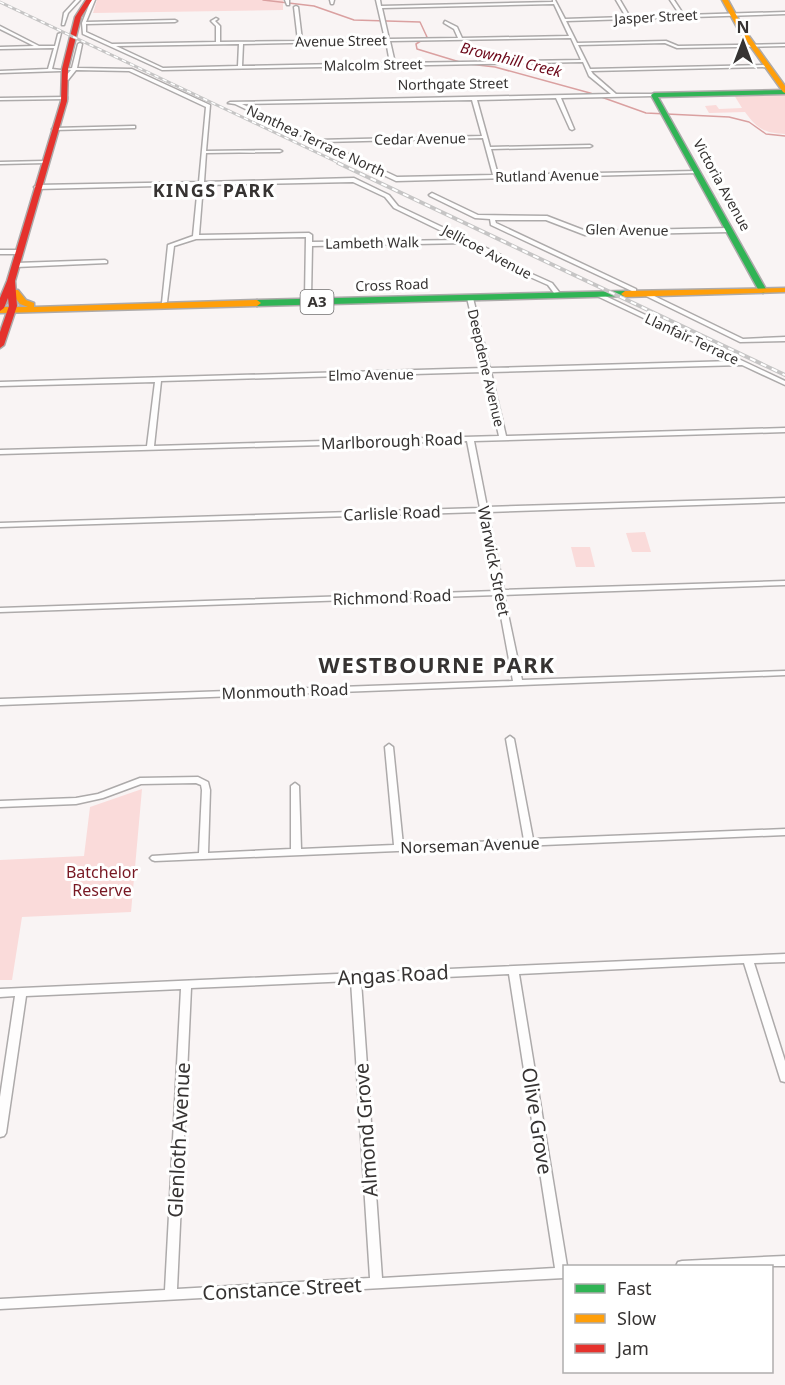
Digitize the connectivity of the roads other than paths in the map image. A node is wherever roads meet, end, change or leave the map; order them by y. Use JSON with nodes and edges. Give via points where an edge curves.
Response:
{"nodes":[{"id":1,"x":378,"y":0,"type":"edge"},
{"id":2,"x":618,"y":0,"type":"edge"},
{"id":3,"x":672,"y":0,"type":"edge"},
{"id":4,"x":725,"y":0,"type":"edge"},
{"id":5,"x":86,"y":2,"type":"edge"},
{"id":6,"x":555,"y":2,"type":"edge"},
{"id":7,"x":296,"y":7,"type":"dead end"},
{"id":8,"x":379,"y":7,"type":"junction"},
{"id":9,"x":785,"y":13,"type":"edge"},
{"id":10,"x":735,"y":14,"type":"junction"},
{"id":11,"x":682,"y":15,"type":"junction"},
{"id":12,"x":629,"y":18,"type":"junction"},
{"id":13,"x":216,"y":19,"type":"dead end"},
{"id":14,"x":563,"y":20,"type":"junction"},
{"id":15,"x":175,"y":21,"type":"dead end"},
{"id":16,"x":445,"y":22,"type":"dead end"},
{"id":17,"x":84,"y":23,"type":"junction"},
{"id":18,"x":63,"y":24,"type":"dead end"},
{"id":19,"x":0,"y":27,"type":"edge"},
{"id":20,"x":60,"y":34,"type":"dead end"},
{"id":21,"x":572,"y":37,"type":"junction"},
{"id":22,"x":460,"y":39,"type":"junction"},
{"id":23,"x":387,"y":40,"type":"junction"},
{"id":24,"x":300,"y":42,"type":"junction"},
{"id":25,"x":241,"y":43,"type":"junction"},
{"id":26,"x":80,"y":44,"type":"dead end"},
{"id":27,"x":218,"y":44,"type":"junction"},
{"id":28,"x":575,"y":44,"type":"junction"},
{"id":29,"x":111,"y":45,"type":"junction"},
{"id":30,"x":785,"y":45,"type":"edge"},
{"id":31,"x":753,"y":46,"type":"junction"},
{"id":32,"x":40,"y":47,"type":"junction"},
{"id":33,"x":56,"y":47,"type":"junction"},
{"id":34,"x":0,"y":48,"type":"edge"},
{"id":35,"x":584,"y":62,"type":"junction"},
{"id":36,"x":393,"y":65,"type":"junction"},
{"id":37,"x":768,"y":66,"type":"junction"},
{"id":38,"x":240,"y":68,"type":"junction"},
{"id":39,"x":588,"y":70,"type":"junction"},
{"id":40,"x":0,"y":72,"type":"edge"},
{"id":41,"x":63,"y":72,"type":"junction"},
{"id":42,"x":785,"y":92,"type":"edge"},
{"id":43,"x":614,"y":95,"type":"junction"},
{"id":44,"x":654,"y":95,"type":"junction"},
{"id":45,"x":558,"y":97,"type":"junction"},
{"id":46,"x":61,"y":98,"type":"junction"},
{"id":47,"x":474,"y":98,"type":"junction"},
{"id":48,"x":0,"y":99,"type":"edge"},
{"id":49,"x":233,"y":103,"type":"joint"},
{"id":50,"x":133,"y":127,"type":"dead end"},
{"id":51,"x":54,"y":129,"type":"junction"},
{"id":52,"x":572,"y":129,"type":"dead end"},
{"id":53,"x":485,"y":137,"type":"junction"},
{"id":54,"x":320,"y":141,"type":"junction"},
{"id":55,"x":590,"y":146,"type":"dead end"},
{"id":56,"x":488,"y":148,"type":"junction"},
{"id":57,"x":280,"y":151,"type":"dead end"},
{"id":58,"x":204,"y":152,"type":"junction"},
{"id":59,"x":44,"y":162,"type":"junction"},
{"id":60,"x":0,"y":163,"type":"edge"},
{"id":61,"x":697,"y":172,"type":"junction"},
{"id":62,"x":496,"y":177,"type":"junction"},
{"id":63,"x":396,"y":179,"type":"joint"},
{"id":64,"x":201,"y":184,"type":"junction"},
{"id":65,"x":37,"y":187,"type":"junction"},
{"id":66,"x":432,"y":195,"type":"dead end"},
{"id":67,"x":492,"y":218,"type":"junction"},
{"id":68,"x":729,"y":230,"type":"junction"},
{"id":69,"x":196,"y":237,"type":"junction"},
{"id":70,"x":470,"y":241,"type":"junction"},
{"id":71,"x":309,"y":244,"type":"junction"},
{"id":72,"x":0,"y":252,"type":"edge"},
{"id":73,"x":19,"y":252,"type":"junction"},
{"id":74,"x":105,"y":262,"type":"dead end"},
{"id":75,"x":16,"y":265,"type":"junction"},
{"id":76,"x":13,"y":286,"type":"junction"},
{"id":77,"x":785,"y":288,"type":"edge"},
{"id":78,"x":762,"y":289,"type":"junction"},
{"id":79,"x":634,"y":290,"type":"junction"},
{"id":80,"x":556,"y":292,"type":"junction"},
{"id":81,"x":646,"y":294,"type":"junction"},
{"id":82,"x":599,"y":295,"type":"junction"},
{"id":83,"x":469,"y":296,"type":"junction"},
{"id":84,"x":308,"y":300,"type":"junction"},
{"id":85,"x":164,"y":304,"type":"junction"},
{"id":86,"x":4,"y":307,"type":"edge"},
{"id":87,"x":35,"y":308,"type":"junction"},
{"id":88,"x":785,"y":339,"type":"edge"},
{"id":89,"x":0,"y":345,"type":"edge"},
{"id":90,"x":743,"y":363,"type":"junction"},
{"id":91,"x":487,"y":372,"type":"junction"},
{"id":92,"x":159,"y":380,"type":"junction"},
{"id":93,"x":0,"y":384,"type":"edge"},
{"id":94,"x":785,"y":384,"type":"edge"},
{"id":95,"x":785,"y":430,"type":"edge"},
{"id":96,"x":503,"y":438,"type":"junction"},
{"id":97,"x":470,"y":439,"type":"junction"},
{"id":98,"x":150,"y":448,"type":"junction"},
{"id":99,"x":0,"y":452,"type":"edge"},
{"id":100,"x":785,"y":500,"type":"edge"},
{"id":101,"x":484,"y":510,"type":"junction"},
{"id":102,"x":0,"y":525,"type":"edge"},
{"id":103,"x":785,"y":583,"type":"edge"},
{"id":104,"x":501,"y":593,"type":"junction"},
{"id":105,"x":0,"y":610,"type":"edge"},
{"id":106,"x":785,"y":673,"type":"edge"},
{"id":107,"x":518,"y":683,"type":"junction"},
{"id":108,"x":0,"y":702,"type":"edge"},
{"id":109,"x":510,"y":739,"type":"dead end"},
{"id":110,"x":389,"y":747,"type":"dead end"},
{"id":111,"x":295,"y":786,"type":"dead end"},
{"id":112,"x":0,"y":804,"type":"edge"},
{"id":113,"x":785,"y":832,"type":"edge"},
{"id":114,"x":529,"y":842,"type":"junction"},
{"id":115,"x":399,"y":848,"type":"junction"},
{"id":116,"x":296,"y":852,"type":"junction"},
{"id":117,"x":203,"y":856,"type":"junction"},
{"id":118,"x":155,"y":858,"type":"dead end"},
{"id":119,"x":785,"y":957,"type":"edge"},
{"id":120,"x":748,"y":959,"type":"junction"},
{"id":121,"x":513,"y":970,"type":"junction"},
{"id":122,"x":356,"y":977,"type":"junction"},
{"id":123,"x":186,"y":984,"type":"junction"},
{"id":124,"x":21,"y":992,"type":"junction"},
{"id":125,"x":0,"y":993,"type":"edge"},
{"id":126,"x":785,"y":1078,"type":"edge"},
{"id":127,"x":0,"y":1133,"type":"edge"},
{"id":128,"x":785,"y":1261,"type":"edge"},
{"id":129,"x":703,"y":1265,"type":"edge"},
{"id":130,"x":563,"y":1273,"type":"edge"},
{"id":131,"x":376,"y":1284,"type":"junction"},
{"id":132,"x":171,"y":1295,"type":"junction"},
{"id":133,"x":0,"y":1304,"type":"edge"}],
"edges":[{"from":1,"to":8,"type":"street"},
{"from":2,"to":12,"type":"street"},
{"from":3,"to":11,"type":"street"},
{"from":4,"to":10,"type":"main road"},
{"from":5,"to":17,"type":"street"},
{"from":5,"to":18,"type":"street","via":[[66,13]]},
{"from":5,"to":41,"type":"main road","via":[[74,14]]},
{"from":6,"to":8,"type":"street"},
{"from":6,"to":14,"type":"street"},
{"from":7,"to":24,"type":"street"},
{"from":8,"to":23,"type":"street"},
{"from":9,"to":10,"type":"street","name":"Jasper Street"},
{"from":10,"to":11,"type":"street","name":"Jasper Street"},
{"from":10,"to":31,"type":"main road"},
{"from":11,"to":12,"type":"street","name":"Jasper Street"},
{"from":12,"to":14,"type":"street","name":"Jasper Street"},
{"from":13,"to":27,"type":"street","via":[[213,21],[218,26]]},
{"from":14,"to":21,"type":"street"},
{"from":15,"to":17,"type":"street"},
{"from":16,"to":22,"type":"street","via":[[456,28]]},
{"from":17,"to":29,"type":"street","via":[[84,33]]},
{"from":19,"to":32,"type":"street"},
{"from":20,"to":33,"type":"street"},
{"from":21,"to":22,"type":"street","name":"Avenue Street"},
{"from":21,"to":28,"type":"street"},
{"from":22,"to":23,"type":"street","name":"Avenue Street"},
{"from":23,"to":24,"type":"street","name":"Avenue Street"},
{"from":23,"to":36,"type":"street"},
{"from":24,"to":25,"type":"street","name":"Avenue Street"},
{"from":25,"to":27,"type":"street","name":"Avenue Street"},
{"from":25,"to":38,"type":"street"},
{"from":26,"to":41,"type":"street"},
{"from":27,"to":29,"type":"street","name":"Avenue Street"},
{"from":28,"to":31,"type":"street","via":[[666,42],[677,47]]},
{"from":28,"to":35,"type":"street"},
{"from":29,"to":38,"type":"street","name":"Malcolm Street","via":[[162,69]]},
{"from":30,"to":31,"type":"street"},
{"from":31,"to":37,"type":"main road"},
{"from":32,"to":33,"type":"street"},
{"from":32,"to":34,"type":"street"},
{"from":33,"to":41,"type":"street"},
{"from":35,"to":36,"type":"street","name":"Malcolm Street"},
{"from":35,"to":39,"type":"street"},
{"from":36,"to":38,"type":"street","name":"Malcolm Street"},
{"from":37,"to":39,"type":"street"},
{"from":37,"to":42,"type":"main road"},
{"from":39,"to":43,"type":"street"},
{"from":40,"to":41,"type":"street"},
{"from":41,"to":46,"type":"main road"},
{"from":41,"to":58,"type":"street","via":[[130,70],[208,106]]},
{"from":42,"to":44,"type":"main road","name":"Northgate Street"},
{"from":43,"to":44,"type":"street","name":"Northgate Street"},
{"from":43,"to":45,"type":"street","name":"Northgate Street"},
{"from":44,"to":61,"type":"main road","name":"Victoria Avenue"},
{"from":45,"to":47,"type":"street","name":"Northgate Street"},
{"from":45,"to":52,"type":"street"},
{"from":46,"to":48,"type":"street"},
{"from":46,"to":51,"type":"main road"},
{"from":47,"to":49,"type":"street","name":"Northgate Street"},
{"from":47,"to":53,"type":"street"},
{"from":49,"to":54,"type":"street","name":"Nanthea Terrace North"},
{"from":50,"to":51,"type":"street"},
{"from":51,"to":59,"type":"main road"},
{"from":53,"to":54,"type":"street","name":"Cedar Avenue"},
{"from":53,"to":56,"type":"street"},
{"from":54,"to":63,"type":"street","name":"Nanthea Terrace North"},
{"from":55,"to":56,"type":"street"},
{"from":56,"to":62,"type":"street"},
{"from":57,"to":58,"type":"street"},
{"from":58,"to":64,"type":"street"},
{"from":59,"to":60,"type":"street"},
{"from":59,"to":65,"type":"main road"},
{"from":61,"to":62,"type":"street","name":"Rutland Avenue"},
{"from":61,"to":68,"type":"main road","name":"Victoria Avenue"},
{"from":62,"to":63,"type":"street","name":"Rutland Avenue"},
{"from":64,"to":65,"type":"street"},
{"from":64,"to":69,"type":"street"},
{"from":64,"to":70,"type":"street","name":"Jellicoe Avenue","via":[[354,180],[387,196],[396,207]]},
{"from":65,"to":73,"type":"main road"},
{"from":66,"to":67,"type":"street","via":[[477,217]]},
{"from":67,"to":68,"type":"street","name":"Glen Avenue","via":[[547,218],[585,233]]},
{"from":67,"to":79,"type":"street","via":[[493,224]]},
{"from":68,"to":78,"type":"main road","name":"Victoria Avenue"},
{"from":69,"to":71,"type":"street","name":"Lambeth Walk","via":[[309,235]]},
{"from":69,"to":85,"type":"street","via":[[171,245]]},
{"from":70,"to":71,"type":"street","name":"Lambeth Walk"},
{"from":70,"to":80,"type":"street","name":"Jellicoe Avenue","via":[[500,256],[503,263],[550,284]]},
{"from":71,"to":84,"type":"street"},
{"from":72,"to":73,"type":"street"},
{"from":73,"to":75,"type":"main road"},
{"from":74,"to":75,"type":"street"},
{"from":75,"to":76,"type":"main road"},
{"from":76,"to":86,"type":"main road"},
{"from":76,"to":87,"type":"main road","via":[[23,302]]},
{"from":77,"to":78,"type":"main road","name":"Cross Road","number":"A3"},
{"from":78,"to":79,"type":"main road","name":"Cross Road","number":"A3"},
{"from":78,"to":81,"type":"main road","name":"Cross Road","number":"A3"},
{"from":79,"to":80,"type":"main road","name":"Cross Road","number":"A3"},
{"from":80,"to":83,"type":"main road","name":"Cross Road","number":"A3"},
{"from":81,"to":82,"type":"main road","name":"Cross Road","number":"A3"},
{"from":81,"to":88,"type":"street","via":[[742,340]]},
{"from":82,"to":83,"type":"main road","name":"Cross Road","number":"A3"},
{"from":82,"to":90,"type":"street","name":"Llanfair Terrace"},
{"from":83,"to":84,"type":"main road","name":"Cross Road","number":"A3"},
{"from":83,"to":91,"type":"street","name":"Deepdene Avenue"},
{"from":84,"to":85,"type":"main road","name":"Cross Road","number":"A3"},
{"from":85,"to":87,"type":"main road","name":"Cross Road","number":"A3"},
{"from":86,"to":87,"type":"main road","name":"Cross Road","number":"A3"},
{"from":86,"to":89,"type":"main road"},
{"from":90,"to":91,"type":"street","name":"Elmo Avenue"},
{"from":90,"to":94,"type":"street","name":"Llanfair Terrace"},
{"from":91,"to":92,"type":"street","name":"Elmo Avenue"},
{"from":91,"to":96,"type":"street","name":"Deepdene Avenue"},
{"from":92,"to":93,"type":"street","name":"Elmo Avenue"},
{"from":92,"to":98,"type":"street"},
{"from":95,"to":96,"type":"street","name":"Marlborough Road"},
{"from":96,"to":97,"type":"street","name":"Marlborough Road"},
{"from":97,"to":98,"type":"street","name":"Marlborough Road"},
{"from":97,"to":101,"type":"street","name":"Warwick Street"},
{"from":98,"to":99,"type":"street","name":"Marlborough Road"},
{"from":100,"to":101,"type":"street","name":"Carlisle Road"},
{"from":101,"to":102,"type":"street","name":"Carlisle Road"},
{"from":101,"to":104,"type":"street","name":"Warwick Street"},
{"from":103,"to":104,"type":"street","name":"Richmond Road"},
{"from":104,"to":105,"type":"street","name":"Richmond Road"},
{"from":104,"to":107,"type":"street","name":"Warwick Street"},
{"from":106,"to":107,"type":"street","name":"Monmouth Road"},
{"from":107,"to":108,"type":"street","name":"Monmouth Road"},
{"from":109,"to":114,"type":"street"},
{"from":110,"to":115,"type":"street"},
{"from":111,"to":116,"type":"street"},
{"from":112,"to":117,"type":"street","via":[[76,801],[140,781],[198,780],[206,787]]},
{"from":113,"to":114,"type":"street","name":"Norseman Avenue"},
{"from":114,"to":115,"type":"street","name":"Norseman Avenue"},
{"from":115,"to":116,"type":"street","name":"Norseman Avenue"},
{"from":116,"to":117,"type":"street","name":"Norseman Avenue"},
{"from":117,"to":118,"type":"street","name":"Norseman Avenue"},
{"from":119,"to":120,"type":"street","name":"Angas Road"},
{"from":120,"to":121,"type":"street","name":"Angas Road"},
{"from":120,"to":126,"type":"street"},
{"from":121,"to":122,"type":"street","name":"Angas Road"},
{"from":121,"to":130,"type":"street","name":"Olive Grove"},
{"from":122,"to":123,"type":"street","name":"Angas Road"},
{"from":122,"to":131,"type":"street","name":"Almond Grove"},
{"from":123,"to":124,"type":"street","name":"Angas Road"},
{"from":123,"to":132,"type":"street","name":"Glenloth Avenue"},
{"from":124,"to":125,"type":"street","name":"Angas Road"},
{"from":124,"to":127,"type":"street"},
{"from":128,"to":129,"type":"street"},
{"from":130,"to":131,"type":"street","name":"Constance Street"},
{"from":131,"to":132,"type":"street","name":"Constance Street"},
{"from":132,"to":133,"type":"street","name":"Constance Street"}]}
